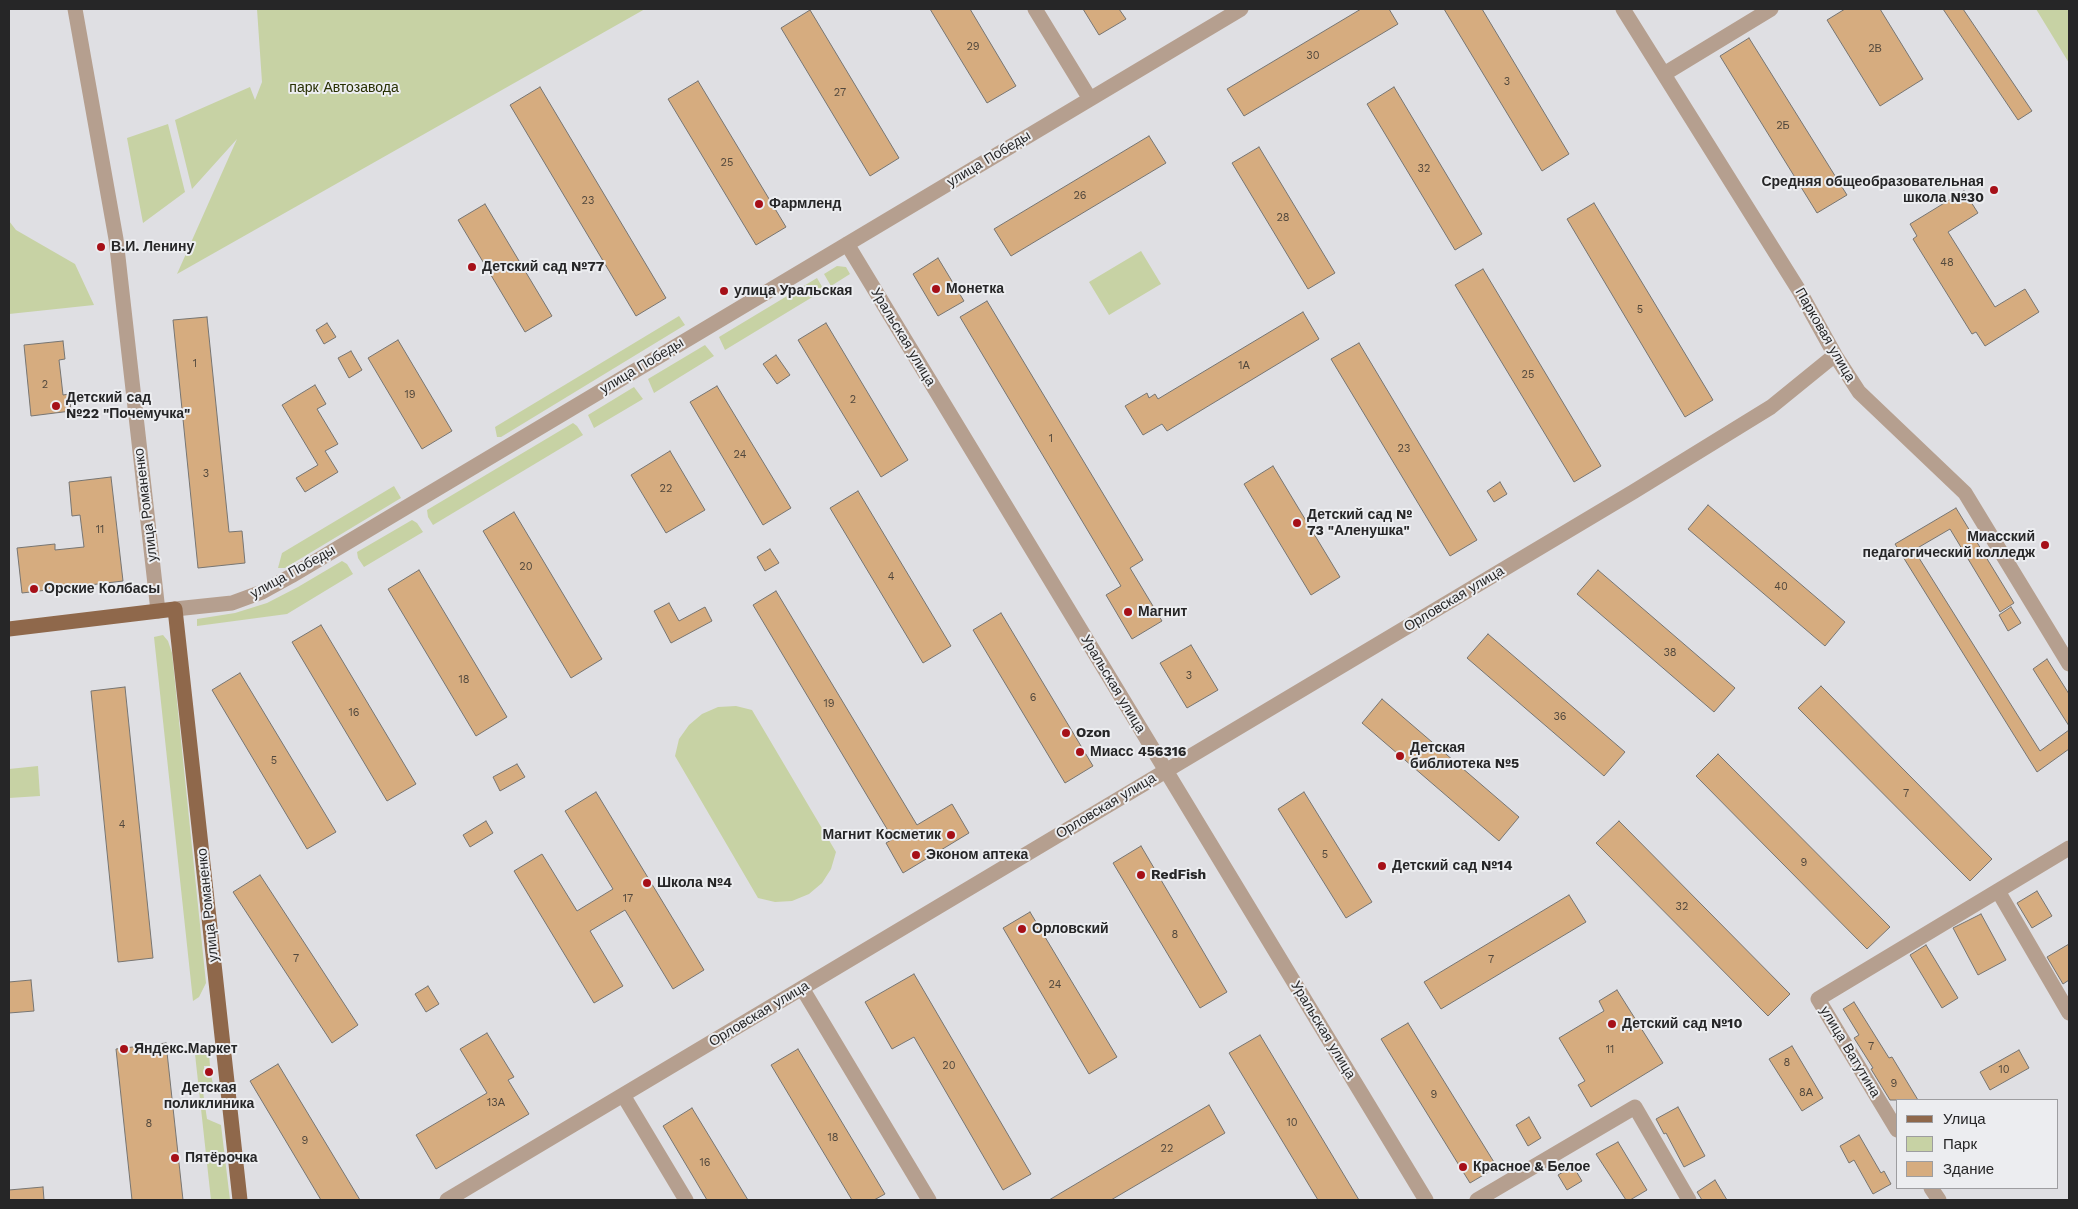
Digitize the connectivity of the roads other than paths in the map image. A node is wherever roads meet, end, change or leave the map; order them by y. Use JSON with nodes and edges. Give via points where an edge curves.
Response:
{"nodes":[{"id":1,"x":75,"y":9,"type":"edge"},
{"id":2,"x":1035,"y":9,"type":"edge"},
{"id":3,"x":1241,"y":9,"type":"edge"},
{"id":4,"x":1623,"y":9,"type":"edge"},
{"id":5,"x":1771,"y":9,"type":"edge"},
{"id":6,"x":1664,"y":74,"type":"junction"},
{"id":7,"x":1090,"y":99,"type":"junction"},
{"id":8,"x":847,"y":244,"type":"junction"},
{"id":9,"x":1835,"y":355,"type":"junction"},
{"id":10,"x":175,"y":610,"type":"junction"},
{"id":11,"x":158,"y":611,"type":"junction"},
{"id":12,"x":9,"y":628,"type":"edge"},
{"id":13,"x":2069,"y":664,"type":"edge"},
{"id":14,"x":1166,"y":771,"type":"junction"},
{"id":15,"x":2069,"y":848,"type":"edge"},
{"id":16,"x":1998,"y":891,"type":"junction"},
{"id":17,"x":802,"y":988,"type":"junction"},
{"id":18,"x":2069,"y":1014,"type":"edge"},
{"id":19,"x":623,"y":1095,"type":"junction"},
{"id":20,"x":1896,"y":1128,"type":"edge"},
{"id":21,"x":1932,"y":1189,"type":"edge"},
{"id":22,"x":240,"y":1200,"type":"edge"},
{"id":23,"x":447,"y":1200,"type":"edge"},
{"id":24,"x":686,"y":1200,"type":"edge"},
{"id":25,"x":929,"y":1200,"type":"edge"},
{"id":26,"x":1426,"y":1200,"type":"edge"},
{"id":27,"x":1477,"y":1200,"type":"edge"},
{"id":28,"x":1689,"y":1200,"type":"edge"},
{"id":29,"x":1939,"y":1200,"type":"edge"}],
"edges":[{"from":1,"to":11,"type":"street","name":"улица Романенко","via":[[116,240]]},
{"from":2,"to":7,"type":"street"},
{"from":3,"to":7,"type":"street","name":"улица Победы"},
{"from":4,"to":6,"type":"street","name":"Парковая улица"},
{"from":5,"to":6,"type":"street"},
{"from":6,"to":9,"type":"street","name":"Парковая улица","via":[[1800,292]]},
{"from":7,"to":8,"type":"street","name":"улица Победы"},
{"from":8,"to":10,"type":"street","name":"улица Победы","via":[[262,592],[232,603]]},
{"from":8,"to":14,"type":"street","name":"Уральская улица"},
{"from":9,"to":13,"type":"street","name":"Парковая улица","via":[[1860,392],[1966,494]]},
{"from":9,"to":14,"type":"street","name":"Орловская улица","via":[[1771,407]]},
{"from":10,"to":11,"type":"main road","name":"улица Победы"},
{"from":10,"to":22,"type":"main road","name":"улица Романенко"},
{"from":11,"to":12,"type":"main road","name":"улица Победы"},
{"from":14,"to":17,"type":"street","name":"Орловская улица"},
{"from":14,"to":26,"type":"street","name":"Уральская улица"},
{"from":15,"to":16,"type":"street"},
{"from":16,"to":18,"type":"street"},
{"from":16,"to":20,"type":"street","name":"улица Ватутина","via":[[1818,999]]},
{"from":17,"to":19,"type":"street","name":"Орловская улица"},
{"from":17,"to":25,"type":"street"},
{"from":19,"to":23,"type":"street","name":"Орловская улица"},
{"from":19,"to":24,"type":"street"},
{"from":21,"to":29,"type":"street"},
{"from":27,"to":28,"type":"street","via":[[1635,1107]]}]}
